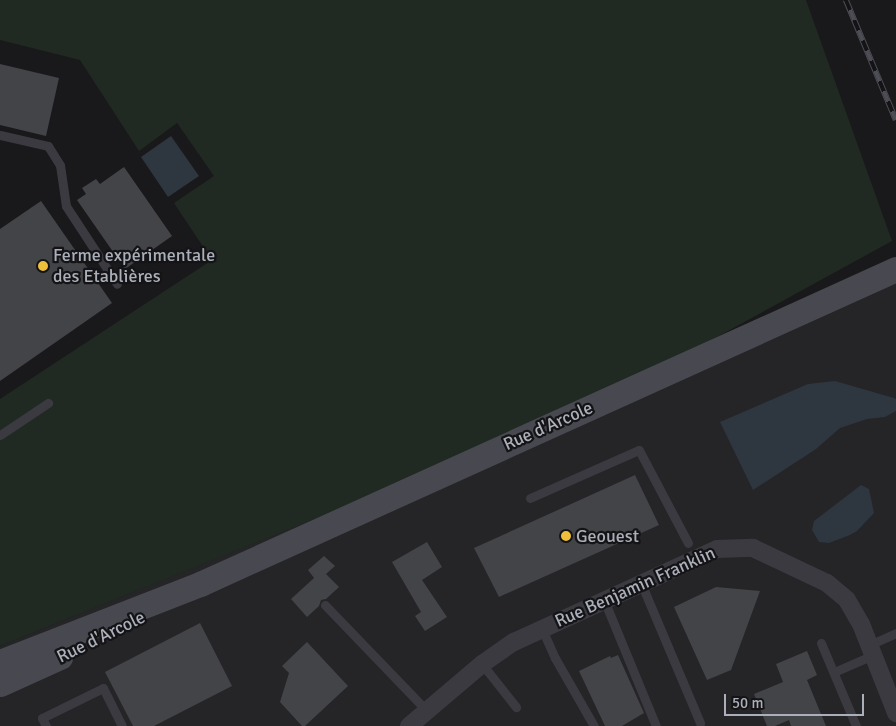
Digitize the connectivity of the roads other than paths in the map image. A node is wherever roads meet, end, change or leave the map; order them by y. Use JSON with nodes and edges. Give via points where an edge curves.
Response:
{"nodes":[{"id":1,"x":0,"y":135,"type":"edge"},
{"id":2,"x":896,"y":269,"type":"edge"},
{"id":3,"x":117,"y":284,"type":"dead end"},
{"id":4,"x":48,"y":404,"type":"dead end"},
{"id":5,"x":0,"y":435,"type":"edge"},
{"id":6,"x":530,"y":498,"type":"dead end"},
{"id":7,"x":688,"y":543,"type":"dead end"},
{"id":8,"x":641,"y":583,"type":"junction"},
{"id":9,"x":200,"y":584,"type":"junction"},
{"id":10,"x":604,"y":600,"type":"junction"},
{"id":11,"x":325,"y":605,"type":"dead end"},
{"id":12,"x":542,"y":629,"type":"junction"},
{"id":13,"x":896,"y":633,"type":"edge"},
{"id":14,"x":821,"y":643,"type":"dead end"},
{"id":15,"x":871,"y":650,"type":"junction"},
{"id":16,"x":0,"y":662,"type":"edge"},
{"id":17,"x":482,"y":664,"type":"junction"},
{"id":18,"x":834,"y":672,"type":"junction"},
{"id":19,"x":0,"y":684,"type":"edge"},
{"id":20,"x":516,"y":707,"type":"dead end"},
{"id":21,"x":427,"y":711,"type":"junction"},
{"id":22,"x":896,"y":712,"type":"edge"},
{"id":23,"x":700,"y":722,"type":"dead end"},
{"id":24,"x":46,"y":726,"type":"edge"},
{"id":25,"x":122,"y":726,"type":"edge"},
{"id":26,"x":409,"y":726,"type":"edge"},
{"id":27,"x":594,"y":726,"type":"edge"},
{"id":28,"x":656,"y":726,"type":"edge"},
{"id":29,"x":856,"y":726,"type":"edge"}],
"edges":[{"from":1,"to":3,"type":"lane","via":[[48,146],[60,165],[66,206]]},
{"from":2,"to":9,"type":"main road","name":"Rue d'Arcole"},
{"from":4,"to":5,"type":"lane"},
{"from":6,"to":7,"type":"lane","via":[[639,450]]},
{"from":8,"to":10,"type":"street","name":"Rue Benjamin Franklin"},
{"from":8,"to":15,"type":"street","name":"Rue Benjamin Franklin","via":[[716,549],[753,548],[827,583],[847,600]]},
{"from":8,"to":23,"type":"lane"},
{"from":9,"to":16,"type":"main road","name":"Rue d'Arcole"},
{"from":9,"to":19,"type":"main road","name":"Rue d'Arcole","via":[[119,632]]},
{"from":10,"to":12,"type":"street","name":"Rue Benjamin Franklin"},
{"from":10,"to":28,"type":"lane"},
{"from":11,"to":21,"type":"lane"},
{"from":12,"to":17,"type":"street","name":"Rue Benjamin Franklin","via":[[514,642]]},
{"from":12,"to":27,"type":"lane"},
{"from":13,"to":15,"type":"lane"},
{"from":14,"to":18,"type":"lane"},
{"from":15,"to":18,"type":"lane"},
{"from":15,"to":22,"type":"street","name":"Rue Benjamin Franklin"},
{"from":17,"to":20,"type":"lane"},
{"from":17,"to":21,"type":"street","name":"Rue Benjamin Franklin"},
{"from":18,"to":29,"type":"lane"},
{"from":21,"to":26,"type":"street","name":"Rue Benjamin Franklin"},
{"from":24,"to":25,"type":"lane","via":[[42,718],[103,688]]}]}
